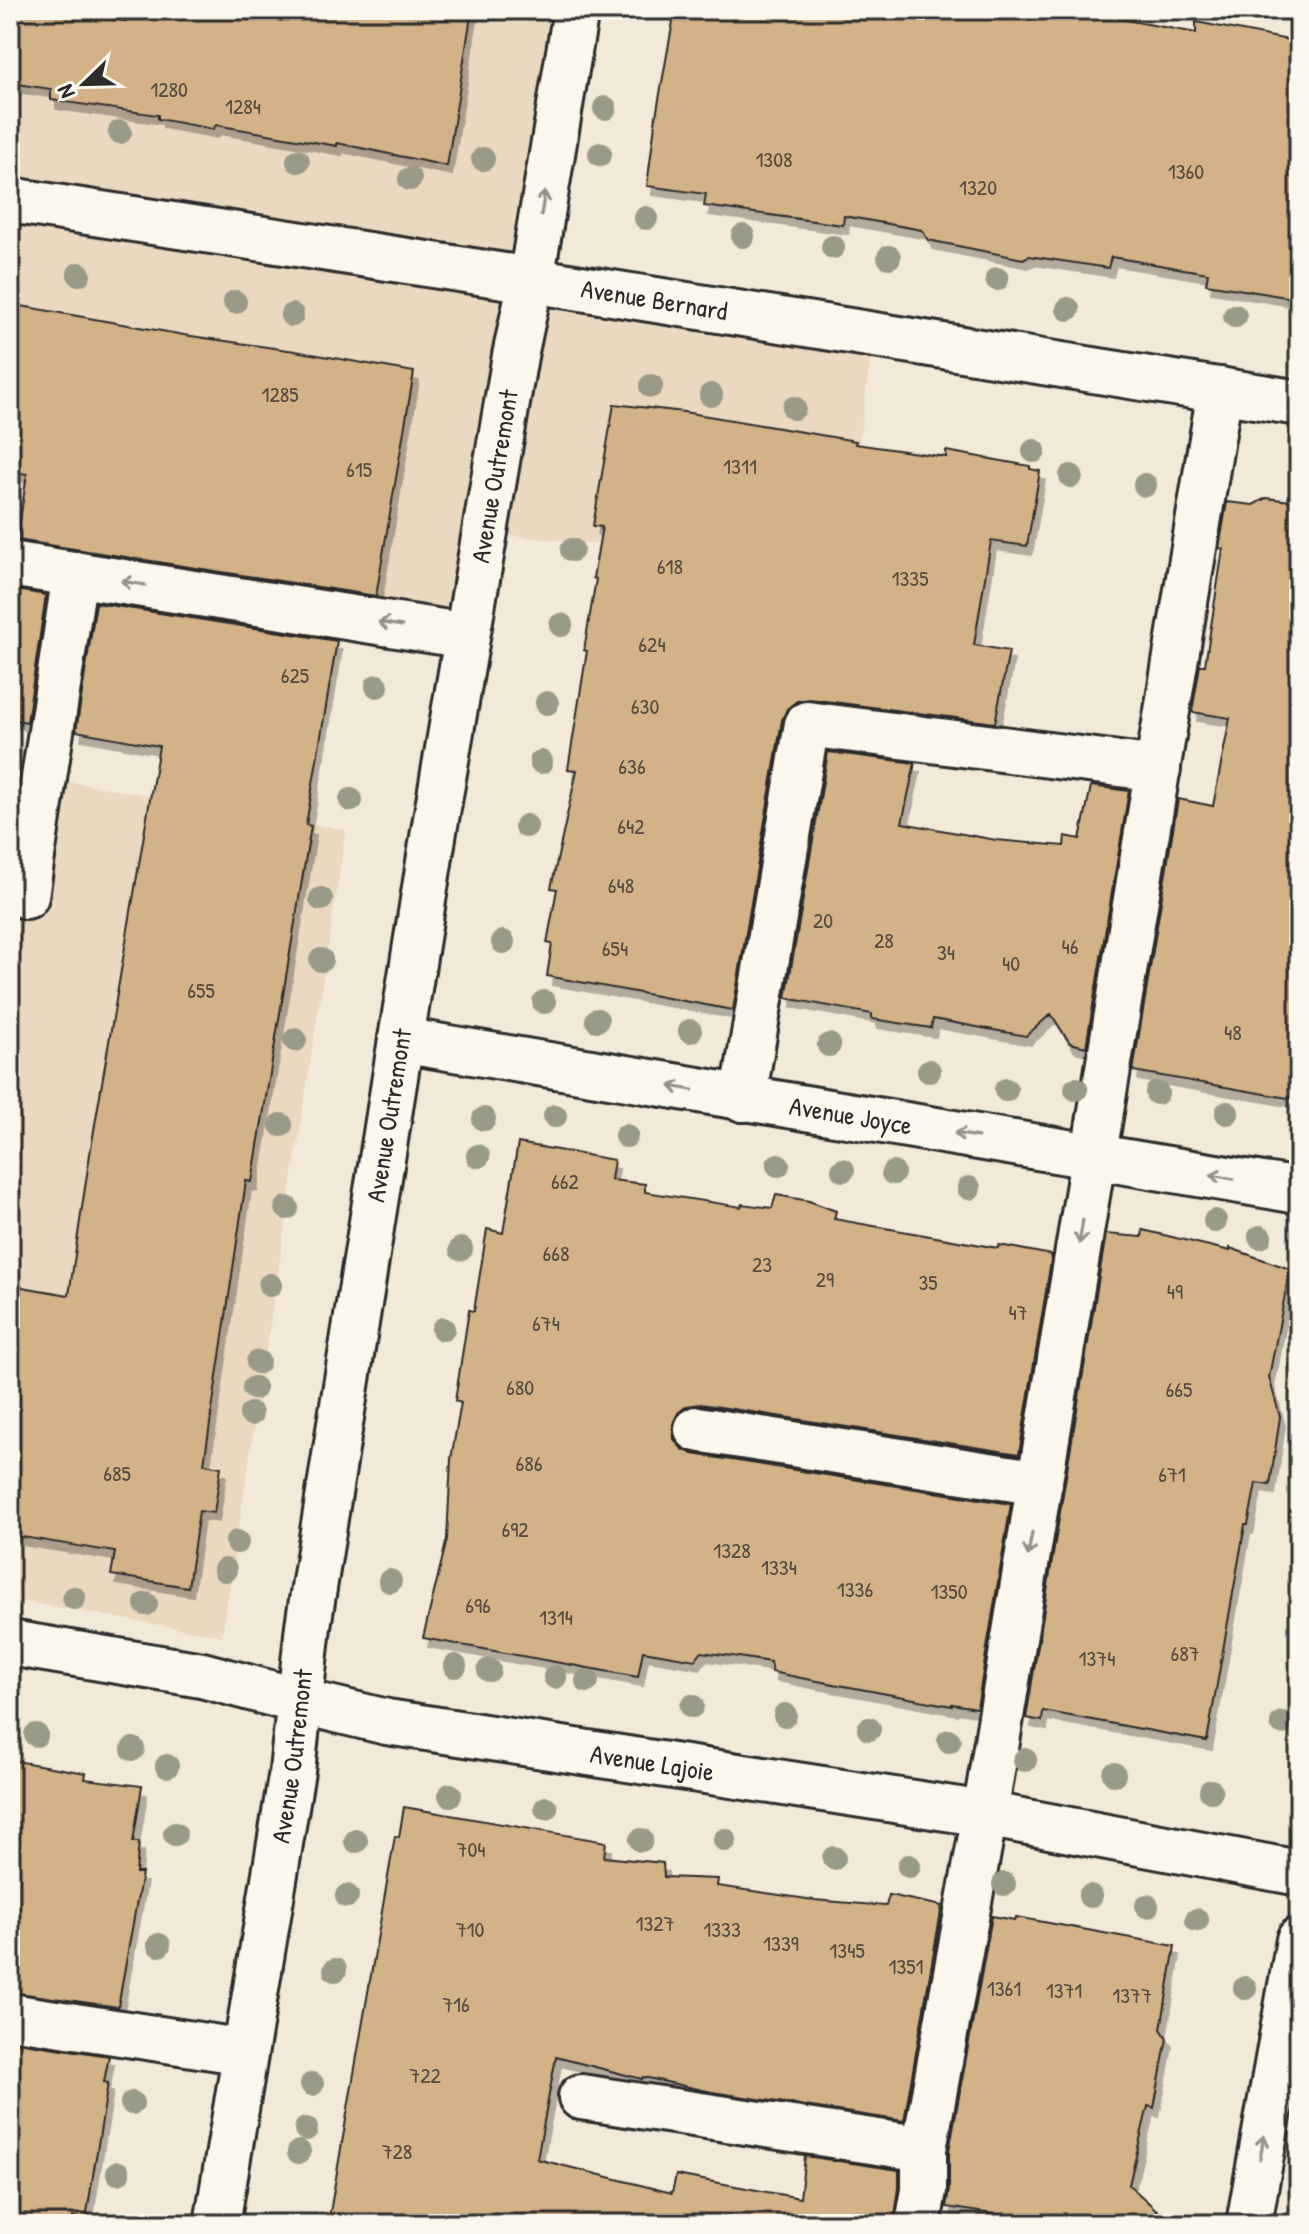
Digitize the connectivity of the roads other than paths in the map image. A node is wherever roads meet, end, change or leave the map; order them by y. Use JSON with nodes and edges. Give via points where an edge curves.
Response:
{"nodes":[{"id":1,"x":576,"y":10,"type":"edge"},
{"id":2,"x":10,"y":200,"type":"edge"},
{"id":3,"x":531,"y":280,"type":"junction"},
{"id":4,"x":1220,"y":390,"type":"junction"},
{"id":5,"x":1299,"y":403,"type":"edge"},
{"id":6,"x":10,"y":564,"type":"edge"},
{"id":7,"x":75,"y":574,"type":"junction"},
{"id":8,"x":467,"y":636,"type":"junction"},
{"id":9,"x":1158,"y":769,"type":"junction"},
{"id":10,"x":26,"y":896,"type":"dead end"},
{"id":11,"x":401,"y":1040,"type":"junction"},
{"id":12,"x":743,"y":1099,"type":"junction"},
{"id":13,"x":1094,"y":1155,"type":"junction"},
{"id":14,"x":1299,"y":1191,"type":"edge"},
{"id":15,"x":697,"y":1429,"type":"dead end"},
{"id":16,"x":1040,"y":1483,"type":"junction"},
{"id":17,"x":10,"y":1643,"type":"edge"},
{"id":18,"x":299,"y":1701,"type":"junction"},
{"id":19,"x":985,"y":1814,"type":"junction"},
{"id":20,"x":1299,"y":1873,"type":"edge"},
{"id":21,"x":1299,"y":1940,"type":"edge"},
{"id":22,"x":10,"y":2016,"type":"edge"},
{"id":23,"x":245,"y":2052,"type":"junction"},
{"id":24,"x":581,"y":2097,"type":"dead end"},
{"id":25,"x":924,"y":2149,"type":"junction"},
{"id":26,"x":217,"y":2224,"type":"edge"},
{"id":27,"x":918,"y":2224,"type":"edge"},
{"id":28,"x":1249,"y":2224,"type":"edge"}],
"edges":[{"from":3,"to":1,"type":"street","name":"Avenue Outremont","one_way":true},
{"from":2,"to":3,"type":"street","name":"Avenue Bernard"},
{"from":3,"to":4,"type":"street","name":"Avenue Bernard"},
{"from":3,"to":8,"type":"street","name":"Avenue Outremont"},
{"from":4,"to":5,"type":"street","name":"Avenue Bernard"},
{"from":4,"to":9,"type":"street"},
{"from":6,"to":7,"type":"street"},
{"from":8,"to":7,"type":"street","one_way":true},
{"from":7,"to":10,"type":"street"},
{"from":8,"to":11,"type":"street","name":"Avenue Outremont"},
{"from":9,"to":12,"type":"street","via":[[807,724]]},
{"from":9,"to":13,"type":"street"},
{"from":12,"to":11,"type":"street","name":"Avenue Joyce","one_way":true},
{"from":11,"to":18,"type":"street","name":"Avenue Outremont"},
{"from":13,"to":12,"type":"street","name":"Avenue Joyce","one_way":true},
{"from":14,"to":13,"type":"street","name":"Avenue Joyce","one_way":true},
{"from":13,"to":16,"type":"street","one_way":true},
{"from":15,"to":16,"type":"street"},
{"from":16,"to":19,"type":"street","one_way":true},
{"from":17,"to":18,"type":"street","name":"Avenue Lajoie","via":[[202,1675]]},
{"from":18,"to":19,"type":"street","name":"Avenue Lajoie","via":[[387,1722]]},
{"from":18,"to":23,"type":"street","name":"Avenue Outremont"},
{"from":19,"to":20,"type":"street","name":"Avenue Lajoie"},
{"from":19,"to":25,"type":"street"},
{"from":28,"to":21,"type":"street","one_way":true},
{"from":22,"to":23,"type":"street"},
{"from":23,"to":26,"type":"street","name":"Avenue Outremont"},
{"from":24,"to":25,"type":"street"},
{"from":25,"to":27,"type":"street"}]}
